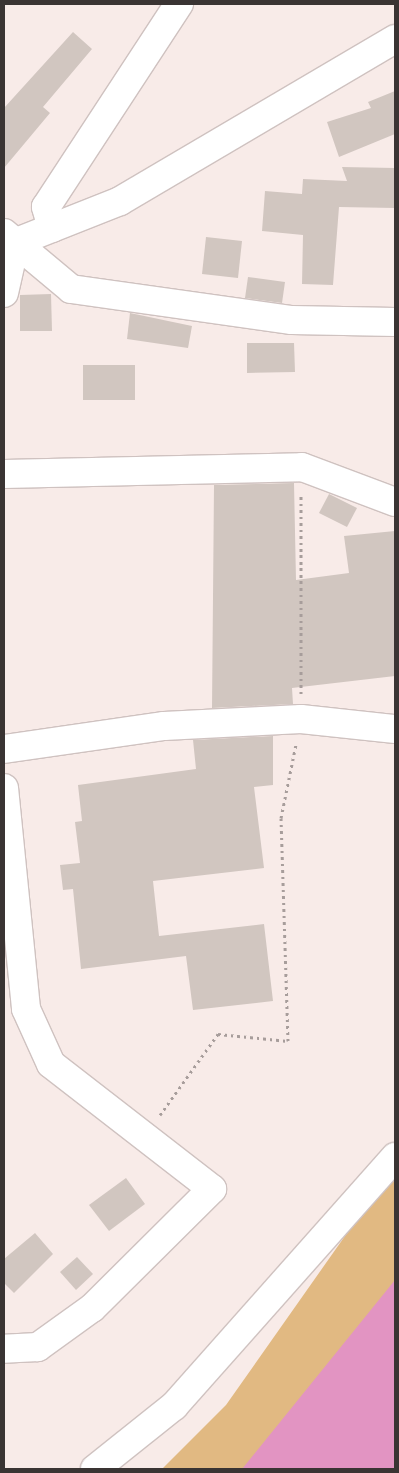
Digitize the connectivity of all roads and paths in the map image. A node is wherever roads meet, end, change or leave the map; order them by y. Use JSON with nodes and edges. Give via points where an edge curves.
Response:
{"nodes":[{"id":1,"x":179,"y":4,"type":"edge"},
{"id":2,"x":395,"y":40,"type":"edge"},
{"id":3,"x":52,"y":228,"type":"junction"},
{"id":4,"x":8,"y":241,"type":"edge"},
{"id":5,"x":4,"y":293,"type":"edge"},
{"id":6,"x":395,"y":322,"type":"edge"},
{"id":7,"x":302,"y":467,"type":"junction"},
{"id":8,"x":4,"y":474,"type":"edge"},
{"id":9,"x":395,"y":502,"type":"edge"},
{"id":10,"x":301,"y":719,"type":"junction"},
{"id":11,"x":395,"y":729,"type":"edge"},
{"id":12,"x":4,"y":749,"type":"edge"},
{"id":13,"x":4,"y":788,"type":"edge"},
{"id":14,"x":145,"y":1137,"type":"junction"},
{"id":15,"x":395,"y":1158,"type":"edge"},
{"id":16,"x":4,"y":1349,"type":"edge"},
{"id":17,"x":95,"y":1469,"type":"edge"}],
"edges":[{"from":1,"to":3,"type":"street","via":[[46,207]]},
{"from":2,"to":3,"type":"street","via":[[120,200]]},
{"from":3,"to":4,"type":"street"},
{"from":4,"to":5,"type":"street"},
{"from":4,"to":6,"type":"street","via":[[70,289],[292,320]]},
{"from":7,"to":8,"type":"street"},
{"from":7,"to":9,"type":"street"},
{"from":7,"to":10,"type":"path"},
{"from":10,"to":11,"type":"street"},
{"from":10,"to":12,"type":"street","via":[[164,726]]},
{"from":10,"to":14,"type":"path","via":[[281,818],[288,1041],[218,1034]]},
{"from":13,"to":14,"type":"street","via":[[26,1009],[51,1064]]},
{"from":14,"to":16,"type":"street","via":[[212,1188],[92,1308],[38,1346]]},
{"from":15,"to":17,"type":"street","via":[[174,1406]]}]}
